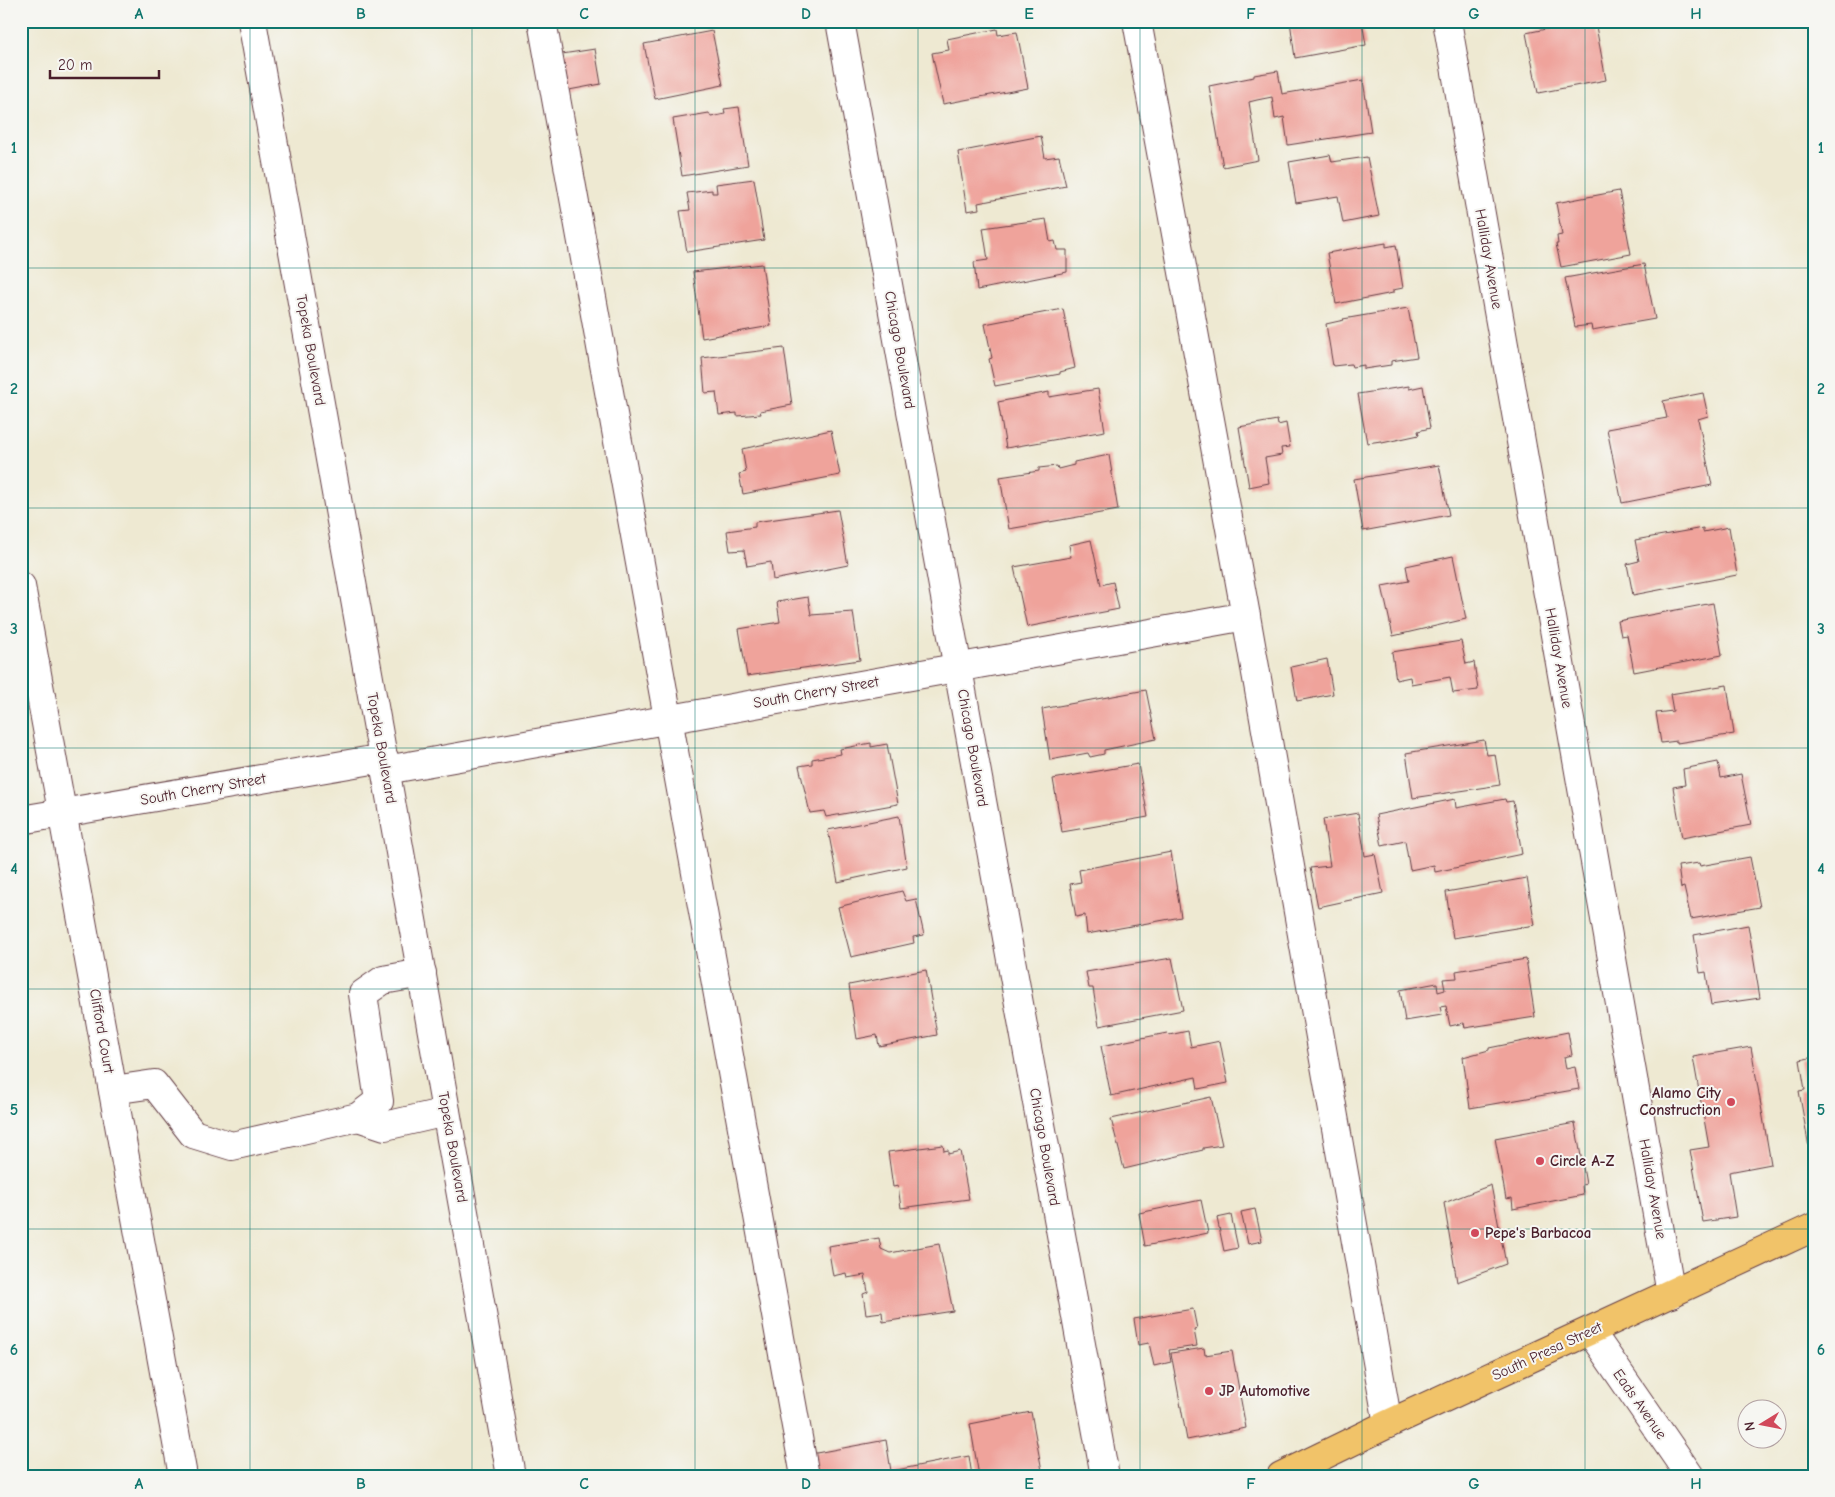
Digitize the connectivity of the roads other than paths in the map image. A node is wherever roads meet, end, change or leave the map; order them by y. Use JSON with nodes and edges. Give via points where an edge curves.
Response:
{"nodes":[{"id":1,"x":252,"y":21,"type":"edge"},
{"id":2,"x":542,"y":21,"type":"edge"},
{"id":3,"x":840,"y":21,"type":"edge"},
{"id":4,"x":1138,"y":21,"type":"edge"},
{"id":5,"x":1447,"y":21,"type":"edge"},
{"id":6,"x":21,"y":586,"type":"edge"},
{"id":7,"x":1246,"y":616,"type":"junction"},
{"id":8,"x":958,"y":666,"type":"junction"},
{"id":9,"x":668,"y":719,"type":"junction"},
{"id":10,"x":385,"y":764,"type":"junction"},
{"id":11,"x":62,"y":813,"type":"junction"},
{"id":12,"x":21,"y":820,"type":"edge"},
{"id":13,"x":422,"y":973,"type":"junction"},
{"id":14,"x":113,"y":1090,"type":"junction"},
{"id":15,"x":446,"y":1112,"type":"junction"},
{"id":16,"x":358,"y":1117,"type":"junction"},
{"id":17,"x":1814,"y":1227,"type":"edge"},
{"id":18,"x":1671,"y":1294,"type":"junction"},
{"id":19,"x":1590,"y":1331,"type":"junction"},
{"id":20,"x":1388,"y":1424,"type":"junction"},
{"id":21,"x":183,"y":1476,"type":"edge"},
{"id":22,"x":511,"y":1476,"type":"edge"},
{"id":23,"x":805,"y":1476,"type":"edge"},
{"id":24,"x":1105,"y":1476,"type":"edge"},
{"id":25,"x":1281,"y":1476,"type":"edge"},
{"id":26,"x":1690,"y":1476,"type":"edge"}],
"edges":[{"from":1,"to":10,"type":"street","name":"Topeka Boulevard"},
{"from":2,"to":9,"type":"street"},
{"from":3,"to":8,"type":"street","name":"Chicago Boulevard"},
{"from":4,"to":7,"type":"street"},
{"from":5,"to":18,"type":"street","name":"Halliday Avenue"},
{"from":6,"to":11,"type":"street","name":"Clifford Court"},
{"from":7,"to":8,"type":"street","name":"South Cherry Street"},
{"from":7,"to":20,"type":"street"},
{"from":8,"to":9,"type":"street","name":"South Cherry Street"},
{"from":8,"to":24,"type":"street","name":"Chicago Boulevard"},
{"from":9,"to":10,"type":"street","name":"South Cherry Street"},
{"from":9,"to":23,"type":"street"},
{"from":10,"to":11,"type":"street","name":"South Cherry Street"},
{"from":10,"to":13,"type":"street","name":"Topeka Boulevard"},
{"from":11,"to":12,"type":"street","name":"South Cherry Street"},
{"from":11,"to":14,"type":"street","name":"Clifford Court"},
{"from":13,"to":15,"type":"street","name":"Topeka Boulevard"},
{"from":13,"to":16,"type":"street","via":[[383,980],[362,994],[379,1101]]},
{"from":14,"to":16,"type":"street","via":[[154,1084],[193,1134],[232,1146]]},
{"from":14,"to":21,"type":"street","name":"Clifford Court"},
{"from":15,"to":16,"type":"street","via":[[384,1126]]},
{"from":15,"to":22,"type":"street","name":"Topeka Boulevard"},
{"from":17,"to":18,"type":"main road","name":"South Presa Street"},
{"from":18,"to":19,"type":"main road","name":"South Presa Street"},
{"from":19,"to":20,"type":"main road","name":"South Presa Street"},
{"from":19,"to":26,"type":"street","name":"Eads Avenue"},
{"from":20,"to":25,"type":"main road","name":"South Presa Street"}]}
